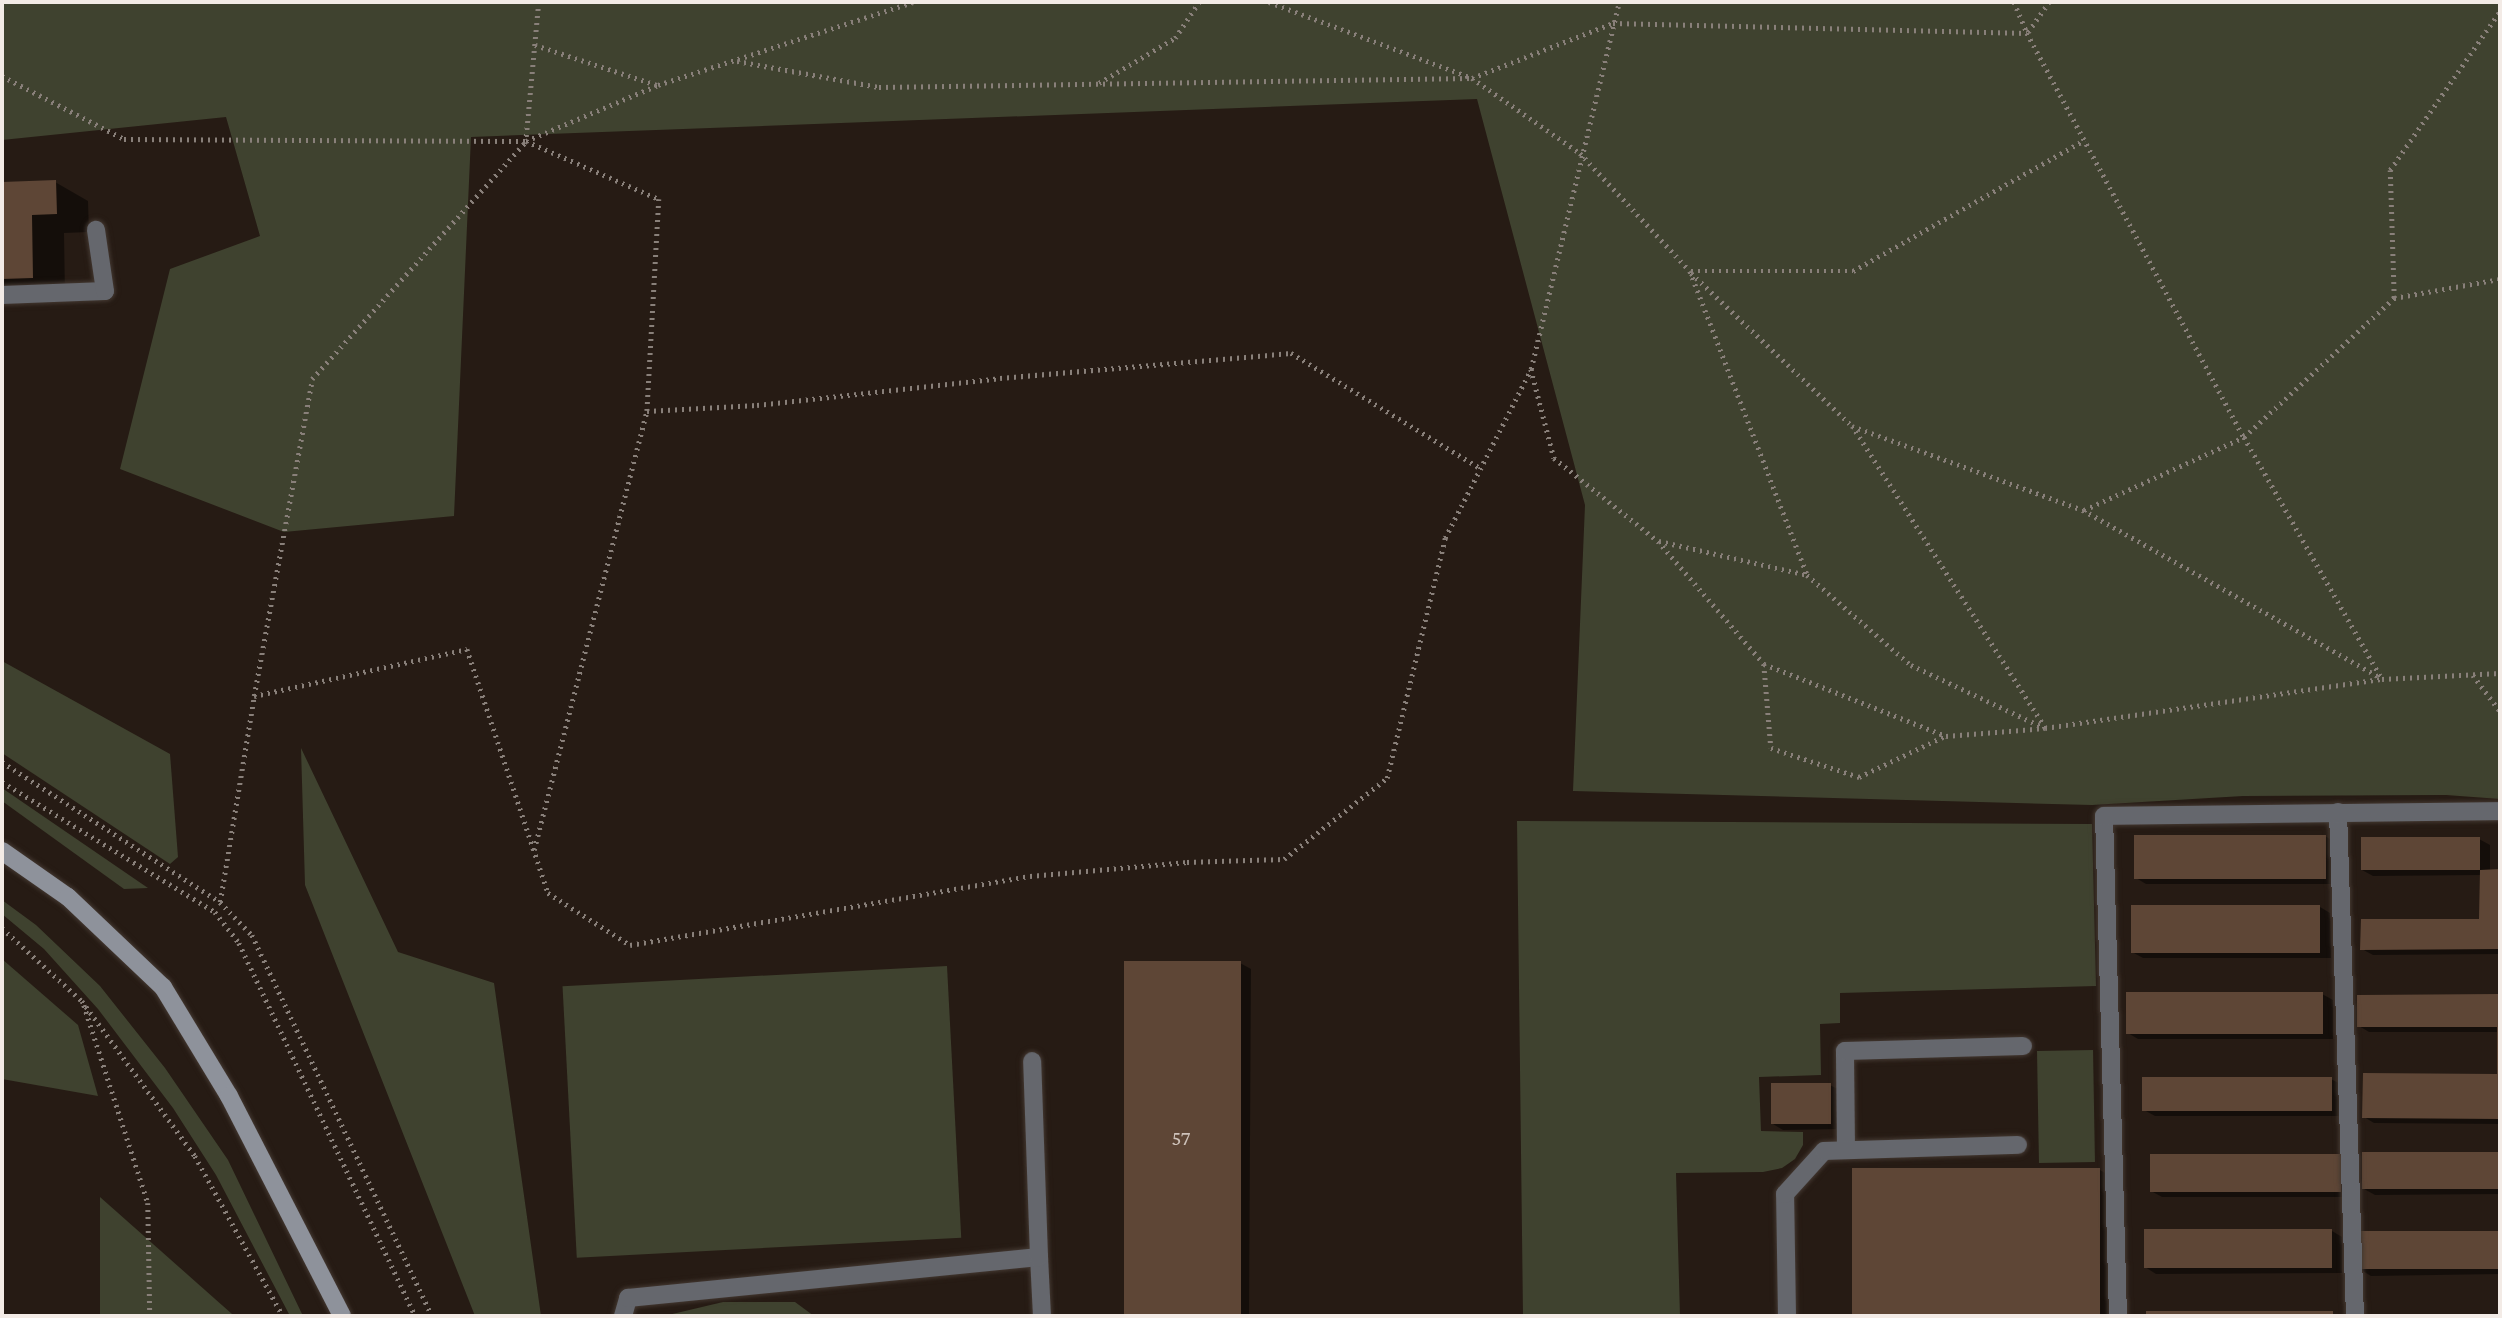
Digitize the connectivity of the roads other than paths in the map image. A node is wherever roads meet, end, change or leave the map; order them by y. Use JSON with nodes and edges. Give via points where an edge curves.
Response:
{"nodes":[{"id":1,"x":96,"y":230,"type":"dead end"},
{"id":2,"x":2,"y":296,"type":"edge"},
{"id":3,"x":2500,"y":811,"type":"edge"},
{"id":4,"x":2338,"y":812,"type":"junction"},
{"id":5,"x":2,"y":851,"type":"edge"},
{"id":6,"x":2023,"y":1046,"type":"dead end"},
{"id":7,"x":1032,"y":1061,"type":"dead end"},
{"id":8,"x":2018,"y":1146,"type":"dead end"},
{"id":9,"x":1846,"y":1150,"type":"junction"},
{"id":10,"x":1039,"y":1256,"type":"junction"},
{"id":11,"x":342,"y":1316,"type":"edge"},
{"id":12,"x":623,"y":1316,"type":"edge"},
{"id":13,"x":1042,"y":1316,"type":"edge"},
{"id":14,"x":1787,"y":1316,"type":"edge"},
{"id":15,"x":2118,"y":1316,"type":"edge"},
{"id":16,"x":2354,"y":1316,"type":"edge"}],
"edges":[{"from":1,"to":2,"type":"lane","via":[[105,291]]},
{"from":3,"to":4,"type":"lane"},
{"from":4,"to":15,"type":"lane","via":[[2104,816]]},
{"from":4,"to":16,"type":"lane"},
{"from":5,"to":11,"type":"main road","via":[[68,897],[163,987],[229,1096]]},
{"from":6,"to":9,"type":"lane","via":[[1845,1051]]},
{"from":7,"to":10,"type":"lane"},
{"from":8,"to":9,"type":"lane"},
{"from":9,"to":14,"type":"lane","via":[[1824,1151],[1785,1194]]},
{"from":10,"to":12,"type":"lane","via":[[628,1298]]},
{"from":10,"to":13,"type":"lane"}]}
